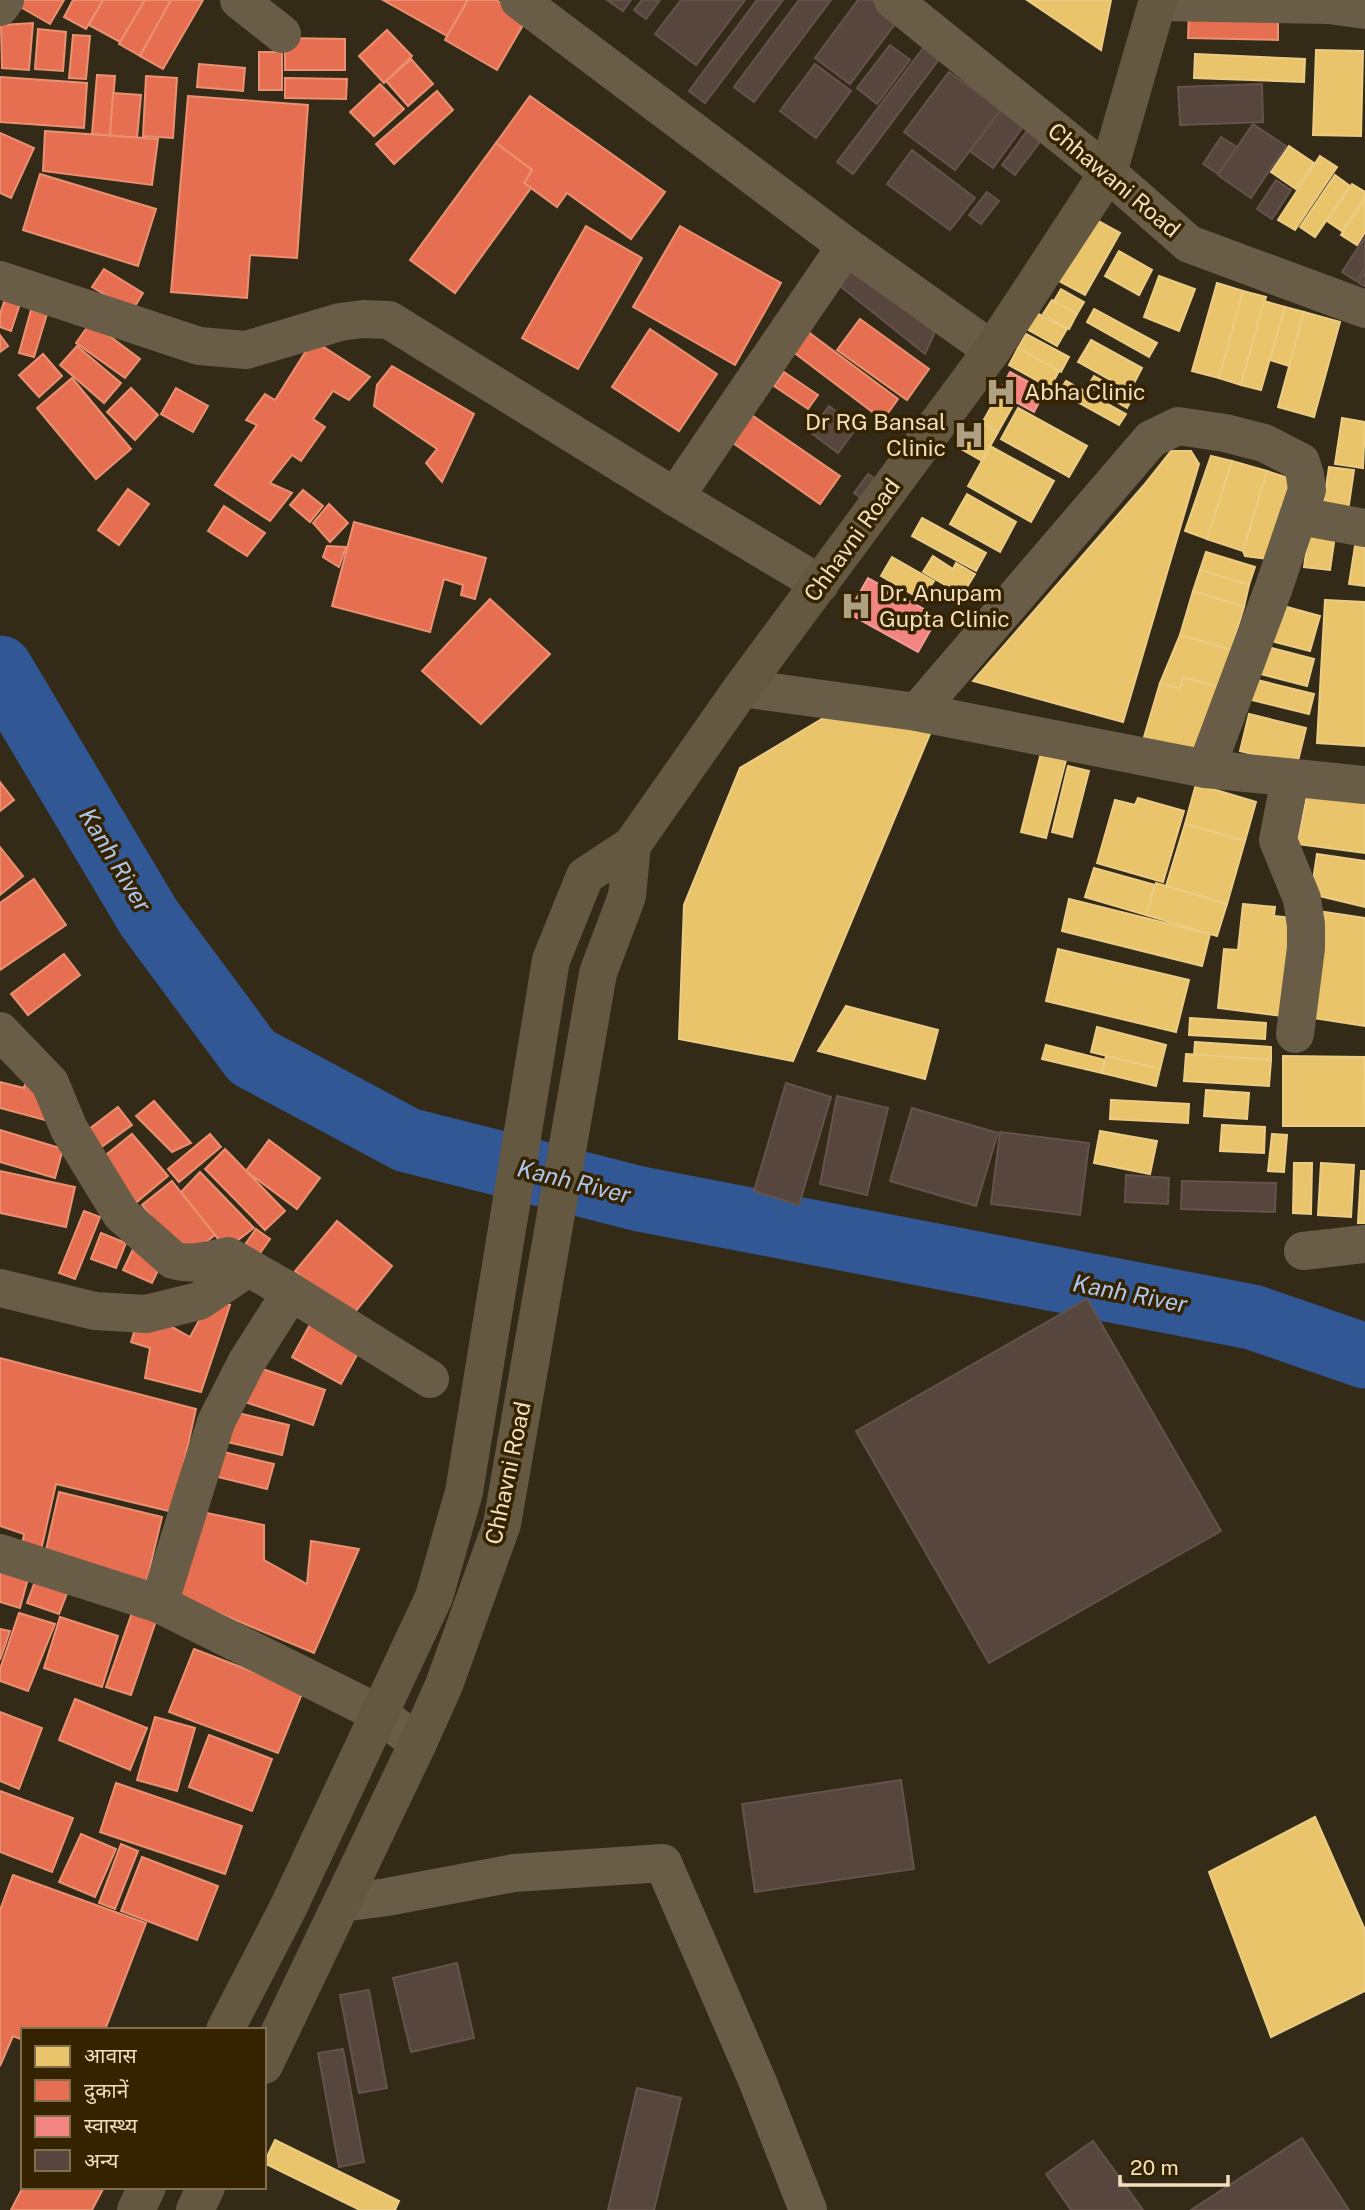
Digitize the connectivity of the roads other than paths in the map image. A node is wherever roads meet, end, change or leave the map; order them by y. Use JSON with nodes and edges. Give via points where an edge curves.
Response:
{"nodes":[{"id":1,"x":5,"y":0,"type":"edge"},
{"id":2,"x":239,"y":0,"type":"edge"},
{"id":3,"x":519,"y":0,"type":"edge"},
{"id":4,"x":893,"y":0,"type":"edge"},
{"id":5,"x":1158,"y":1,"type":"edge"},
{"id":6,"x":0,"y":7,"type":"edge"},
{"id":7,"x":1365,"y":10,"type":"edge"},
{"id":8,"x":282,"y":33,"type":"dead end"},
{"id":9,"x":1108,"y":173,"type":"junction"},
{"id":10,"x":846,"y":246,"type":"junction"},
{"id":11,"x":0,"y":280,"type":"edge"},
{"id":12,"x":1365,"y":309,"type":"edge"},
{"id":13,"x":992,"y":350,"type":"junction"},
{"id":14,"x":675,"y":497,"type":"junction"},
{"id":15,"x":1300,"y":516,"type":"junction"},
{"id":16,"x":1365,"y":527,"type":"edge"},
{"id":17,"x":820,"y":584,"type":"junction"},
{"id":18,"x":742,"y":688,"type":"junction"},
{"id":19,"x":917,"y":712,"type":"junction"},
{"id":20,"x":1206,"y":769,"type":"junction"},
{"id":21,"x":1290,"y":778,"type":"junction"},
{"id":22,"x":1365,"y":785,"type":"edge"},
{"id":23,"x":632,"y":845,"type":"junction"},
{"id":24,"x":0,"y":1031,"type":"edge"},
{"id":25,"x":1295,"y":1034,"type":"dead end"},
{"id":26,"x":1365,"y":1244,"type":"edge"},
{"id":27,"x":1303,"y":1251,"type":"dead end"},
{"id":28,"x":248,"y":1268,"type":"junction"},
{"id":29,"x":0,"y":1288,"type":"edge"},
{"id":30,"x":291,"y":1292,"type":"junction"},
{"id":31,"x":430,"y":1379,"type":"dead end"},
{"id":32,"x":471,"y":1447,"type":"junction"},
{"id":33,"x":516,"y":1453,"type":"junction"},
{"id":34,"x":0,"y":1553,"type":"edge"},
{"id":35,"x":159,"y":1604,"type":"junction"},
{"id":36,"x":378,"y":1713,"type":"junction"},
{"id":37,"x":418,"y":1743,"type":"junction"},
{"id":38,"x":342,"y":1903,"type":"junction"},
{"id":39,"x":226,"y":2028,"type":"edge"},
{"id":40,"x":266,"y":2061,"type":"edge"},
{"id":41,"x":146,"y":2189,"type":"edge"},
{"id":42,"x":205,"y":2189,"type":"edge"},
{"id":43,"x":136,"y":2210,"type":"edge"},
{"id":44,"x":195,"y":2210,"type":"edge"},
{"id":45,"x":808,"y":2210,"type":"edge"}],
"edges":[{"from":1,"to":6,"type":"street"},
{"from":2,"to":8,"type":"street"},
{"from":3,"to":10,"type":"street"},
{"from":4,"to":9,"type":"street","name":"Chhawani Road"},
{"from":5,"to":7,"type":"street"},
{"from":5,"to":9,"type":"main road","name":"Chhavni Road"},
{"from":9,"to":12,"type":"street","name":"Chhawani Road","via":[[1189,243]]},
{"from":9,"to":13,"type":"main road","name":"Chhavni Road"},
{"from":10,"to":13,"type":"street"},
{"from":10,"to":14,"type":"street"},
{"from":11,"to":14,"type":"street","via":[[199,345],[234,349],[246,350],[340,322],[389,320]]},
{"from":13,"to":17,"type":"main road","name":"Chhavni Road"},
{"from":14,"to":17,"type":"street"},
{"from":15,"to":16,"type":"street"},
{"from":15,"to":19,"type":"street","via":[[1307,490],[1301,463],[1264,443],[1178,426],[1151,439]]},
{"from":15,"to":20,"type":"street"},
{"from":17,"to":18,"type":"main road","name":"Chhavni Road"},
{"from":18,"to":19,"type":"street"},
{"from":18,"to":23,"type":"main road","name":"Chhavni Road"},
{"from":19,"to":20,"type":"street"},
{"from":20,"to":21,"type":"street"},
{"from":21,"to":22,"type":"street"},
{"from":21,"to":25,"type":"street","via":[[1278,840],[1302,899],[1306,925]]},
{"from":23,"to":32,"type":"main road","name":"Chhavni Road","via":[[585,876],[551,960]]},
{"from":23,"to":33,"type":"main road","name":"Chhavni Road","via":[[627,896],[598,973]]},
{"from":24,"to":28,"type":"street","via":[[50,1083],[69,1129],[121,1214],[173,1260],[198,1263],[228,1256]]},
{"from":26,"to":27,"type":"street"},
{"from":28,"to":29,"type":"street","via":[[199,1301],[146,1314],[95,1311]]},
{"from":28,"to":30,"type":"street"},
{"from":30,"to":31,"type":"street"},
{"from":30,"to":35,"type":"street","via":[[216,1422]]},
{"from":32,"to":33,"type":"main road"},
{"from":32,"to":36,"type":"main road","name":"Chhavni Road","via":[[464,1492],[434,1597]]},
{"from":33,"to":37,"type":"main road","name":"Chhavni Road","via":[[502,1524],[444,1685]]},
{"from":34,"to":35,"type":"street"},
{"from":35,"to":36,"type":"street"},
{"from":36,"to":37,"type":"street"},
{"from":36,"to":39,"type":"main road","name":"Chhavni Road","via":[[287,1910]]},
{"from":37,"to":38,"type":"main road","name":"Chhavni Road"},
{"from":38,"to":40,"type":"main road","name":"Chhavni Road"},
{"from":38,"to":45,"type":"street","via":[[514,1873],[663,1863]]},
{"from":41,"to":43,"type":"main road"},
{"from":42,"to":44,"type":"main road"}]}
